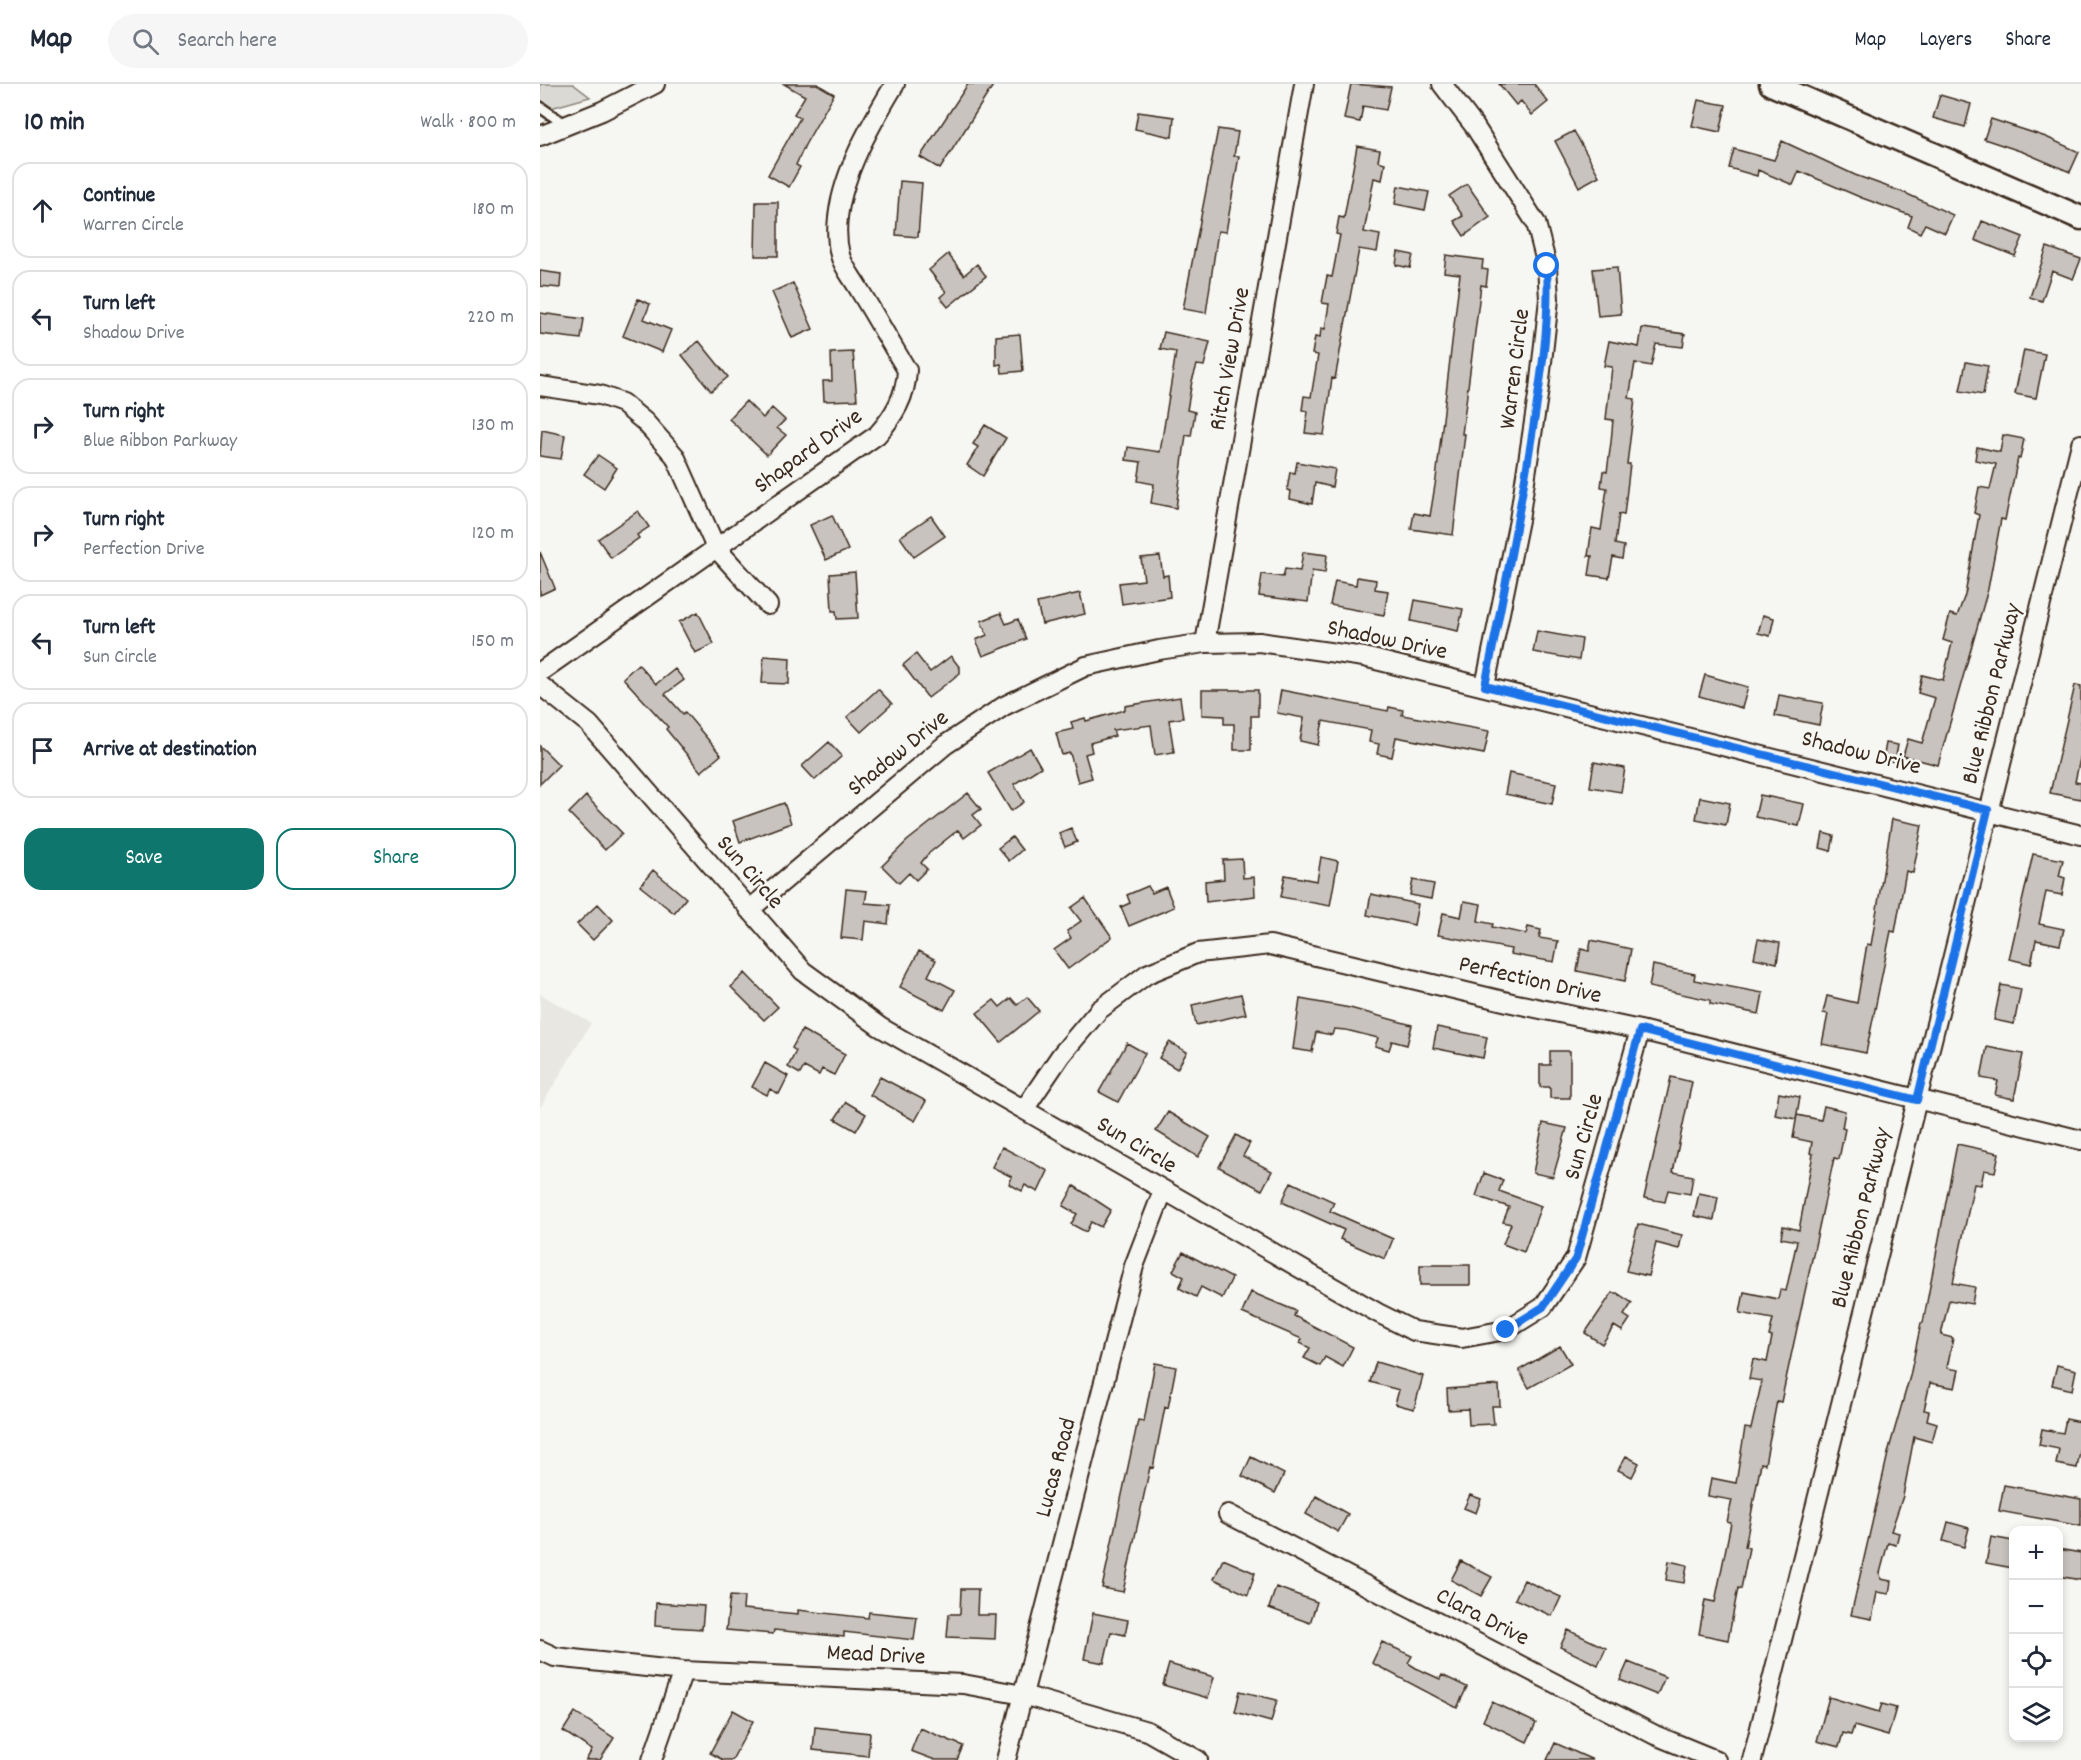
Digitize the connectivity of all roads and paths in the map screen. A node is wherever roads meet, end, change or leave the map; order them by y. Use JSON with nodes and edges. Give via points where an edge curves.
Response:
{"nodes":[{"id":1,"x":655,"y":84,"type":"edge"},
{"id":2,"x":895,"y":84,"type":"edge"},
{"id":3,"x":1304,"y":84,"type":"edge"},
{"id":4,"x":1442,"y":84,"type":"edge"},
{"id":5,"x":1771,"y":84,"type":"edge"},
{"id":6,"x":540,"y":107,"type":"edge"},
{"id":7,"x":566,"y":125,"type":"junction"},
{"id":8,"x":540,"y":136,"type":"edge"},
{"id":9,"x":2081,"y":218,"type":"edge"},
{"id":10,"x":540,"y":386,"type":"edge"},
{"id":11,"x":2081,"y":444,"type":"edge"},
{"id":12,"x":716,"y":548,"type":"junction"},
{"id":13,"x":768,"y":605,"type":"dead end"},
{"id":14,"x":1205,"y":643,"type":"junction"},
{"id":15,"x":540,"y":672,"type":"edge"},
{"id":16,"x":540,"y":685,"type":"edge"},
{"id":17,"x":1485,"y":686,"type":"junction"},
{"id":18,"x":1988,"y":810,"type":"junction"},
{"id":19,"x":2081,"y":835,"type":"edge"},
{"id":20,"x":749,"y":910,"type":"junction"},
{"id":21,"x":1640,"y":1030,"type":"junction"},
{"id":22,"x":1917,"y":1100,"type":"junction"},
{"id":23,"x":1025,"y":1108,"type":"junction"},
{"id":24,"x":2081,"y":1140,"type":"edge"},
{"id":25,"x":1163,"y":1191,"type":"junction"},
{"id":26,"x":1228,"y":1514,"type":"dead end"},
{"id":27,"x":540,"y":1650,"type":"edge"},
{"id":28,"x":683,"y":1671,"type":"junction"},
{"id":29,"x":1023,"y":1695,"type":"junction"},
{"id":30,"x":652,"y":1760,"type":"edge"},
{"id":31,"x":1006,"y":1760,"type":"edge"},
{"id":32,"x":1198,"y":1760,"type":"edge"},
{"id":33,"x":1716,"y":1760,"type":"edge"},
{"id":34,"x":1752,"y":1760,"type":"edge"}],
"edges":[{"from":1,"to":7,"type":"street"},
{"from":2,"to":12,"type":"street","name":"Shapard Drive","via":[[876,115],[846,184],[836,229],[841,257],[907,370],[902,398],[892,419],[877,435]]},
{"from":3,"to":14,"type":"street","name":"Ritch View Drive"},
{"from":4,"to":17,"type":"street","name":"Warren Circle","via":[[1475,127],[1536,223],[1547,266],[1549,299],[1539,388],[1519,520]]},
{"from":5,"to":9,"type":"street"},
{"from":6,"to":7,"type":"lane"},
{"from":7,"to":8,"type":"street"},
{"from":10,"to":12,"type":"street","via":[[600,395],[622,404],[645,422],[675,456]]},
{"from":11,"to":18,"type":"street","name":"Blue Ribbon Parkway"},
{"from":12,"to":13,"type":"street"},
{"from":12,"to":15,"type":"street"},
{"from":14,"to":17,"type":"street","name":"Shadow Drive","via":[[1259,642],[1364,657]]},
{"from":14,"to":20,"type":"street","name":"Shadow Drive","via":[[1086,666],[1004,706],[945,745]]},
{"from":16,"to":20,"type":"street","name":"Sun Circle","via":[[589,724]]},
{"from":17,"to":18,"type":"street","name":"Shadow Drive"},
{"from":18,"to":19,"type":"street","name":"Shadow Drive"},
{"from":18,"to":22,"type":"street","name":"Blue Ribbon Parkway"},
{"from":20,"to":23,"type":"street","name":"Sun Circle","via":[[802,971],[880,1027]]},
{"from":21,"to":22,"type":"street","name":"Perfection Drive"},
{"from":21,"to":23,"type":"street","name":"Perfection Drive","via":[[1270,945],[1197,953],[1147,974],[1099,1010],[1061,1055]]},
{"from":21,"to":25,"type":"street","name":"Sun Circle","via":[[1576,1258],[1543,1307],[1506,1330],[1462,1338],[1414,1331]]},
{"from":22,"to":24,"type":"street","name":"Perfection Drive"},
{"from":22,"to":34,"type":"street","name":"Blue Ribbon Parkway"},
{"from":23,"to":25,"type":"street","name":"Sun Circle"},
{"from":25,"to":29,"type":"street","name":"Lucas Road","via":[[1134,1266]]},
{"from":26,"to":33,"type":"street","name":"Clara Drive","via":[[1655,1735]]},
{"from":27,"to":28,"type":"street","name":"Mead Drive","via":[[555,1658]]},
{"from":28,"to":29,"type":"street","name":"Mead Drive","via":[[963,1684]]},
{"from":28,"to":30,"type":"street"},
{"from":29,"to":31,"type":"street","name":"Lucas Road"},
{"from":29,"to":32,"type":"street","name":"Mead Drive","via":[[1147,1731]]}]}
